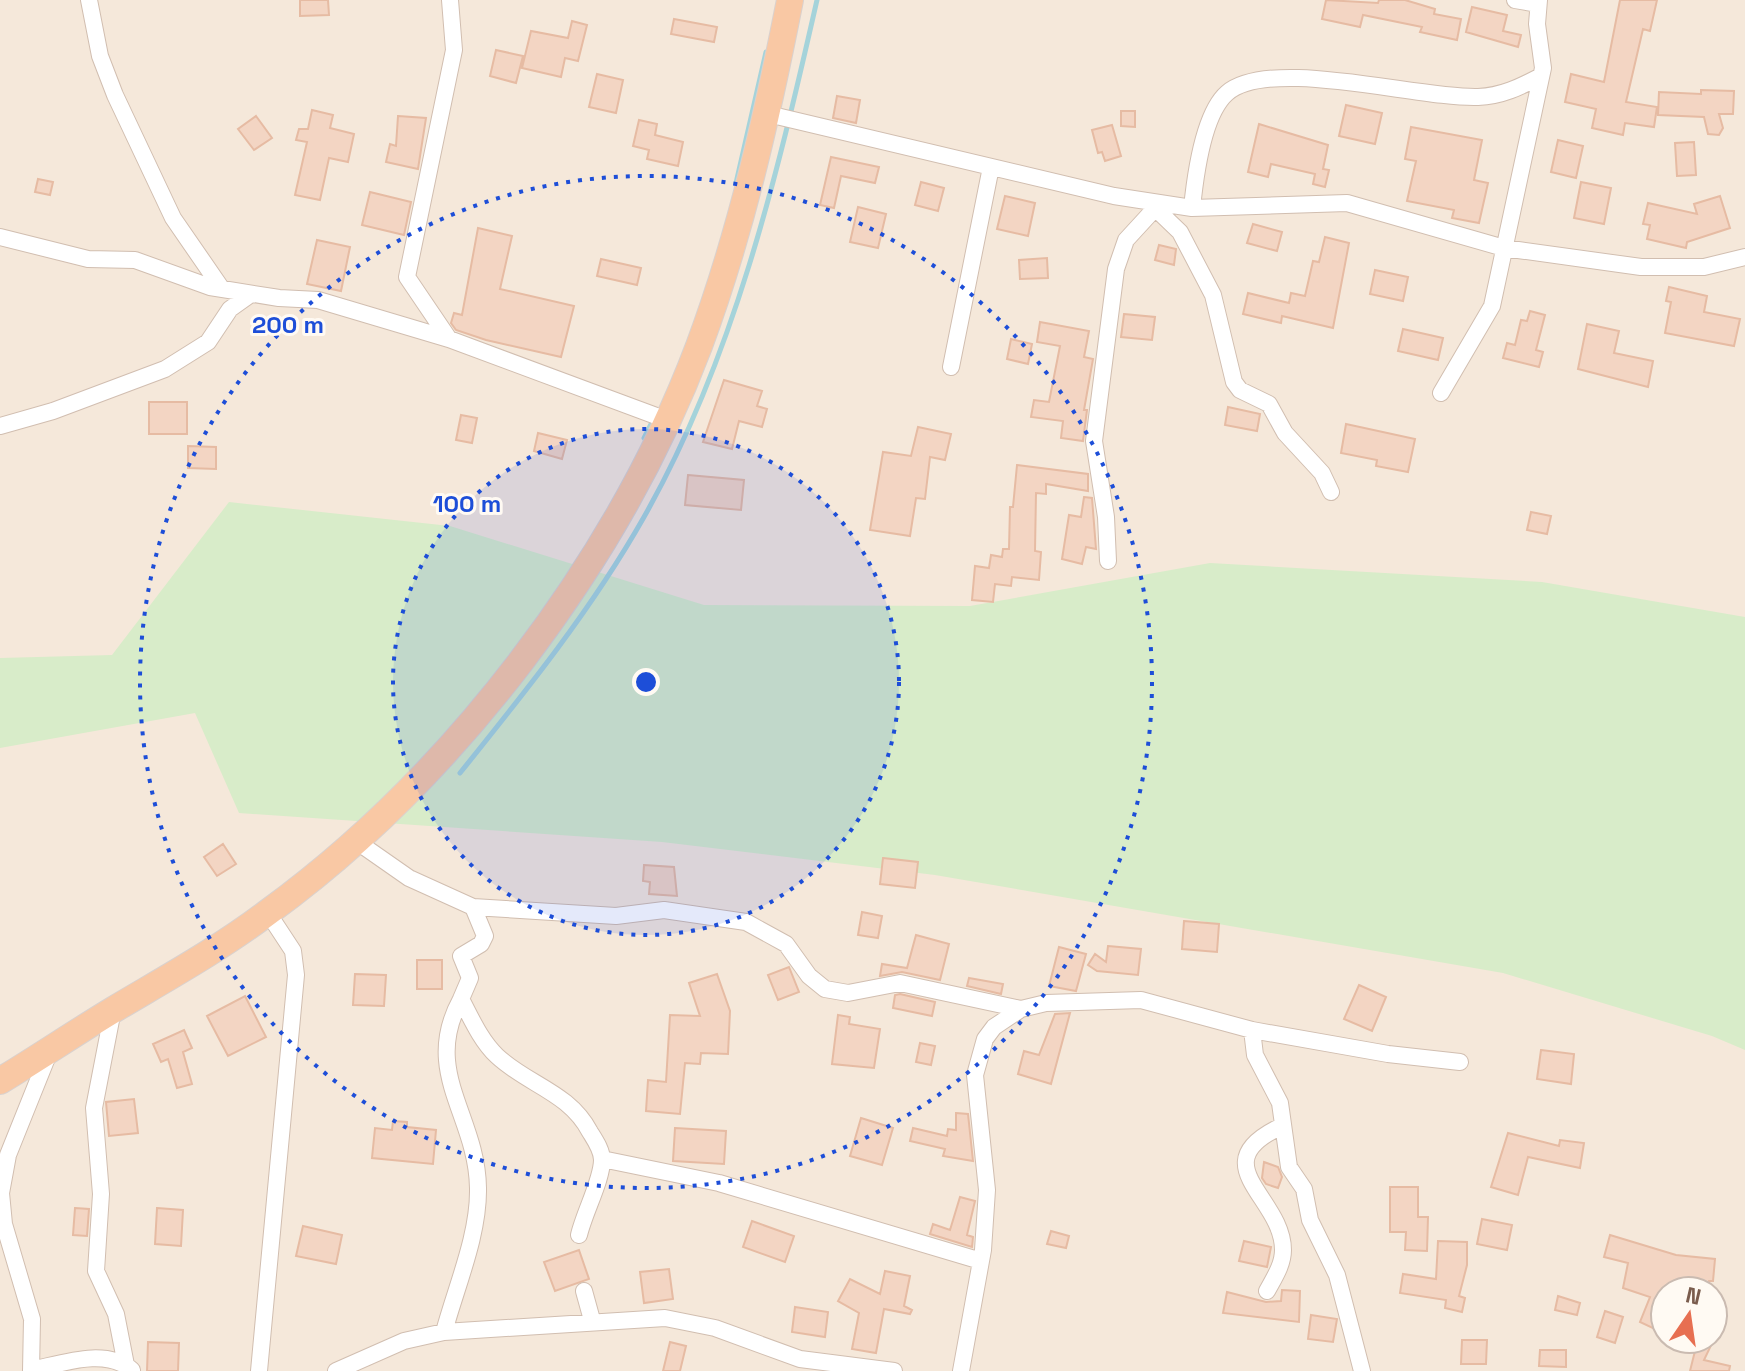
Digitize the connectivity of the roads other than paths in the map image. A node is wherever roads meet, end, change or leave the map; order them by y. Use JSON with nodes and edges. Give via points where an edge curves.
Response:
{"nodes":[{"id":1,"x":89,"y":0,"type":"edge"},
{"id":2,"x":450,"y":0,"type":"edge"},
{"id":3,"x":790,"y":0,"type":"edge"},
{"id":4,"x":1515,"y":0,"type":"edge"},
{"id":5,"x":1538,"y":2,"type":"edge"},
{"id":6,"x":1541,"y":76,"type":"junction"},
{"id":7,"x":768,"y":114,"type":"junction"},
{"id":8,"x":991,"y":167,"type":"junction"},
{"id":9,"x":1158,"y":206,"type":"junction"},
{"id":10,"x":1192,"y":208,"type":"junction"},
{"id":11,"x":0,"y":237,"type":"edge"},
{"id":12,"x":1504,"y":248,"type":"junction"},
{"id":13,"x":1745,"y":257,"type":"edge"},
{"id":14,"x":222,"y":289,"type":"junction"},
{"id":15,"x":251,"y":294,"type":"junction"},
{"id":16,"x":449,"y":339,"type":"junction"},
{"id":17,"x":951,"y":367,"type":"dead end"},
{"id":18,"x":1441,"y":393,"type":"dead end"},
{"id":19,"x":667,"y":420,"type":"junction"},
{"id":20,"x":0,"y":426,"type":"edge"},
{"id":21,"x":1331,"y":492,"type":"dead end"},
{"id":22,"x":1108,"y":561,"type":"dead end"},
{"id":23,"x":356,"y":841,"type":"junction"},
{"id":24,"x":473,"y":907,"type":"junction"},
{"id":25,"x":268,"y":913,"type":"junction"},
{"id":26,"x":461,"y":999,"type":"junction"},
{"id":27,"x":1021,"y":1009,"type":"junction"},
{"id":28,"x":113,"y":1010,"type":"junction"},
{"id":29,"x":1252,"y":1030,"type":"junction"},
{"id":30,"x":49,"y":1051,"type":"junction"},
{"id":31,"x":1460,"y":1062,"type":"dead end"},
{"id":32,"x":0,"y":1081,"type":"edge"},
{"id":33,"x":1282,"y":1126,"type":"junction"},
{"id":34,"x":602,"y":1159,"type":"junction"},
{"id":35,"x":579,"y":1235,"type":"dead end"},
{"id":36,"x":981,"y":1261,"type":"junction"},
{"id":37,"x":584,"y":1291,"type":"dead end"},
{"id":38,"x":1267,"y":1291,"type":"dead end"},
{"id":39,"x":592,"y":1320,"type":"junction"},
{"id":40,"x":444,"y":1332,"type":"junction"},
{"id":41,"x":130,"y":1368,"type":"edge"},
{"id":42,"x":31,"y":1370,"type":"edge"},
{"id":43,"x":259,"y":1371,"type":"edge"},
{"id":44,"x":336,"y":1371,"type":"edge"},
{"id":45,"x":894,"y":1371,"type":"edge"},
{"id":46,"x":961,"y":1371,"type":"edge"},
{"id":47,"x":1362,"y":1371,"type":"edge"}],
"edges":[{"from":1,"to":14,"type":"street","via":[[100,56],[115,95],[173,218]]},
{"from":2,"to":16,"type":"street","via":[[454,50],[407,277]]},
{"from":3,"to":7,"type":"highway"},
{"from":4,"to":5,"type":"street"},
{"from":5,"to":6,"type":"street"},
{"from":6,"to":10,"type":"street","via":[[1513,91],[1480,97],[1343,82],[1256,80],[1225,94],[1218,107],[1200,150]]},
{"from":6,"to":12,"type":"street"},
{"from":7,"to":8,"type":"street"},
{"from":7,"to":19,"type":"highway","via":[[712,310]]},
{"from":8,"to":9,"type":"street"},
{"from":8,"to":17,"type":"street"},
{"from":9,"to":10,"type":"street"},
{"from":9,"to":21,"type":"street","via":[[1180,232],[1213,295],[1234,382],[1269,404]]},
{"from":9,"to":22,"type":"street","via":[[1126,240],[1114,285],[1094,441]]},
{"from":10,"to":12,"type":"street","via":[[1347,203]]},
{"from":11,"to":14,"type":"street","via":[[88,259],[135,260]]},
{"from":12,"to":13,"type":"street","via":[[1641,267],[1704,267]]},
{"from":12,"to":18,"type":"street","via":[[1492,306]]},
{"from":14,"to":15,"type":"street"},
{"from":15,"to":16,"type":"street","via":[[318,300]]},
{"from":15,"to":20,"type":"street","via":[[230,309],[208,342],[165,369]]},
{"from":16,"to":19,"type":"street"},
{"from":19,"to":23,"type":"highway","via":[[604,539],[532,646],[463,733]]},
{"from":23,"to":24,"type":"street","via":[[409,878]]},
{"from":23,"to":25,"type":"highway"},
{"from":24,"to":26,"type":"street","via":[[485,936],[461,956],[470,973]]},
{"from":24,"to":27,"type":"street","via":[[603,916],[664,910],[746,922],[786,944],[825,989],[848,993],[900,983]]},
{"from":25,"to":28,"type":"highway"},
{"from":25,"to":43,"type":"street","via":[[293,951],[296,975]]},
{"from":26,"to":34,"type":"street","via":[[497,1056],[577,1109]]},
{"from":26,"to":40,"type":"street","via":[[447,1030],[445,1061],[466,1123],[478,1198]]},
{"from":27,"to":29,"type":"street","via":[[1046,1003],[1141,1000]]},
{"from":27,"to":36,"type":"street","via":[[985,1039],[975,1075],[987,1190]]},
{"from":28,"to":30,"type":"highway"},
{"from":28,"to":41,"type":"street","via":[[94,1108],[101,1194],[96,1262]]},
{"from":29,"to":31,"type":"street"},
{"from":29,"to":33,"type":"street","via":[[1255,1055],[1280,1103]]},
{"from":30,"to":32,"type":"highway"},
{"from":30,"to":42,"type":"street","via":[[14,1134],[1,1193],[9,1244],[32,1319]]},
{"from":33,"to":38,"type":"street","via":[[1254,1142],[1246,1164],[1282,1243],[1281,1265]]},
{"from":33,"to":47,"type":"street","via":[[1289,1167],[1304,1189],[1310,1220],[1337,1275]]},
{"from":34,"to":35,"type":"street"},
{"from":34,"to":36,"type":"street","via":[[719,1183]]},
{"from":36,"to":46,"type":"street"},
{"from":37,"to":39,"type":"street"},
{"from":39,"to":40,"type":"street"},
{"from":39,"to":45,"type":"street","via":[[690,1321],[800,1359]]},
{"from":40,"to":44,"type":"street","via":[[404,1341]]},
{"from":41,"to":42,"type":"street","via":[[87,1358]]}]}
